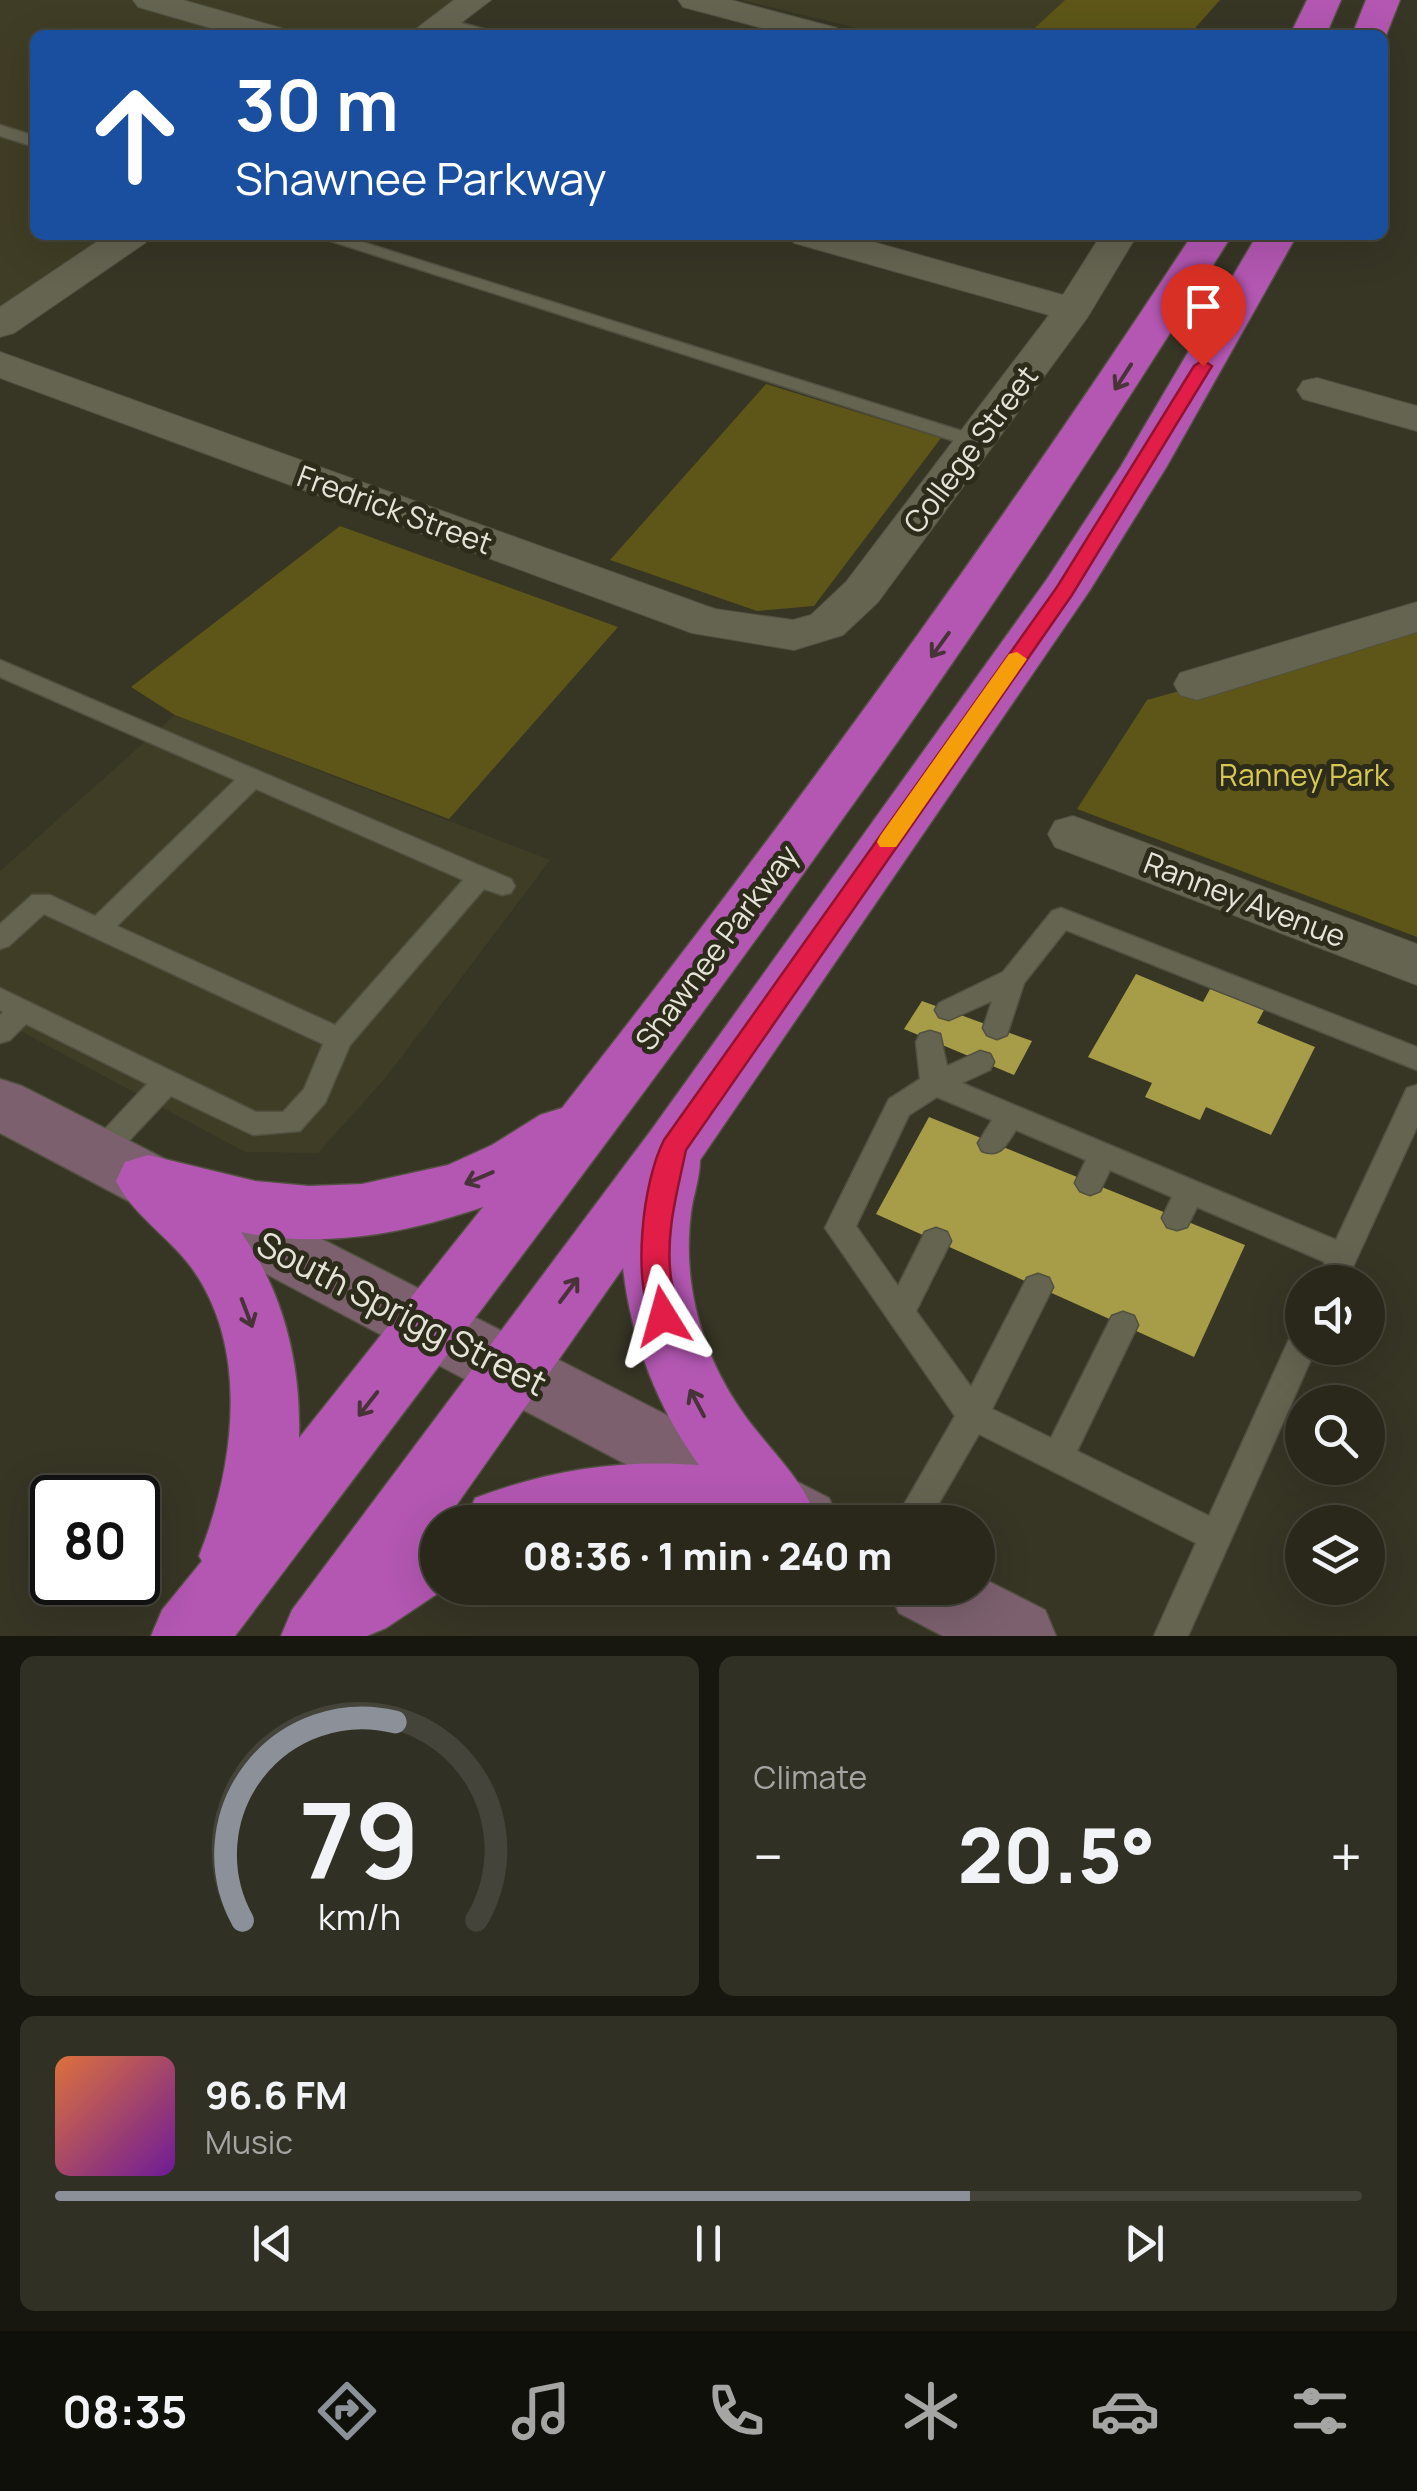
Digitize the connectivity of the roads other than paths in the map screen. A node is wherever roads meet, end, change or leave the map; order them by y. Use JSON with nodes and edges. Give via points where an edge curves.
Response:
{"nodes":[{"id":1,"x":149,"y":0,"type":"edge"},
{"id":2,"x":476,"y":0,"type":"edge"},
{"id":3,"x":694,"y":0,"type":"edge"},
{"id":4,"x":1324,"y":0,"type":"edge"},
{"id":5,"x":1383,"y":0,"type":"edge"},
{"id":6,"x":433,"y":29,"type":"edge"},
{"id":7,"x":253,"y":30,"type":"edge"},
{"id":8,"x":807,"y":30,"type":"edge"},
{"id":9,"x":1310,"y":30,"type":"edge"},
{"id":10,"x":1372,"y":30,"type":"edge"},
{"id":11,"x":0,"y":130,"type":"edge"},
{"id":12,"x":30,"y":140,"type":"edge"},
{"id":13,"x":125,"y":240,"type":"edge"},
{"id":14,"x":338,"y":240,"type":"edge"},
{"id":15,"x":825,"y":240,"type":"edge"},
{"id":16,"x":1116,"y":240,"type":"edge"},
{"id":17,"x":1209,"y":240,"type":"edge"},
{"id":18,"x":1274,"y":240,"type":"edge"},
{"id":19,"x":1073,"y":310,"type":"junction"},
{"id":20,"x":0,"y":325,"type":"edge"},
{"id":21,"x":0,"y":364,"type":"edge"},
{"id":22,"x":1318,"y":390,"type":"dead end"},
{"id":23,"x":1417,"y":419,"type":"edge"},
{"id":24,"x":977,"y":442,"type":"junction"},
{"id":25,"x":1417,"y":617,"type":"edge"},
{"id":26,"x":794,"y":635,"type":"joint"},
{"id":27,"x":0,"y":668,"type":"edge"},
{"id":28,"x":1197,"y":684,"type":"dead end"},
{"id":29,"x":252,"y":778,"type":"junction"},
{"id":30,"x":1073,"y":834,"type":"dead end"},
{"id":31,"x":98,"y":928,"type":"junction"},
{"id":32,"x":0,"y":939,"type":"edge"},
{"id":33,"x":1417,"y":965,"type":"edge"},
{"id":34,"x":1012,"y":980,"type":"junction"},
{"id":35,"x":12,"y":1004,"type":"edge"},
{"id":36,"x":949,"y":1010,"type":"dead end"},
{"id":37,"x":997,"y":1028,"type":"dead end"},
{"id":38,"x":0,"y":1032,"type":"edge"},
{"id":39,"x":339,"y":1040,"type":"junction"},
{"id":40,"x":930,"y":1042,"type":"dead end"},
{"id":41,"x":1417,"y":1058,"type":"edge"},
{"id":42,"x":980,"y":1062,"type":"dead end"},
{"id":43,"x":166,"y":1081,"type":"junction"},
{"id":44,"x":935,"y":1084,"type":"junction"},
{"id":45,"x":1417,"y":1096,"type":"edge"},
{"id":46,"x":0,"y":1104,"type":"edge"},
{"id":47,"x":593,"y":1110,"type":"junction"},
{"id":48,"x":1011,"y":1116,"type":"junction"},
{"id":49,"x":992,"y":1143,"type":"dead end"},
{"id":50,"x":674,"y":1147,"type":"junction"},
{"id":51,"x":1103,"y":1154,"type":"junction"},
{"id":52,"x":123,"y":1168,"type":"junction"},
{"id":53,"x":1090,"y":1182,"type":"dead end"},
{"id":54,"x":936,"y":1241,"type":"dead end"},
{"id":55,"x":1328,"y":1265,"type":"edge"},
{"id":56,"x":1339,"y":1265,"type":"edge"},
{"id":57,"x":1038,"y":1287,"type":"dead end"},
{"id":58,"x":900,"y":1313,"type":"junction"},
{"id":59,"x":1123,"y":1325,"type":"dead end"},
{"id":60,"x":428,"y":1326,"type":"junction"},
{"id":61,"x":1293,"y":1365,"type":"edge"},
{"id":62,"x":512,"y":1369,"type":"junction"},
{"id":63,"x":973,"y":1415,"type":"junction"},
{"id":64,"x":1058,"y":1457,"type":"junction"},
{"id":65,"x":560,"y":1505,"type":"edge"},
{"id":66,"x":745,"y":1505,"type":"edge"},
{"id":67,"x":769,"y":1505,"type":"edge"},
{"id":68,"x":779,"y":1505,"type":"edge"},
{"id":69,"x":920,"y":1505,"type":"edge"},
{"id":70,"x":1216,"y":1536,"type":"junction"},
{"id":71,"x":420,"y":1563,"type":"edge"},
{"id":72,"x":958,"y":1605,"type":"edge"},
{"id":73,"x":203,"y":1618,"type":"edge"},
{"id":74,"x":322,"y":1636,"type":"edge"},
{"id":75,"x":1018,"y":1636,"type":"edge"},
{"id":76,"x":1170,"y":1636,"type":"edge"}],
"edges":[{"from":1,"to":7,"type":"street"},
{"from":2,"to":6,"type":"street"},
{"from":3,"to":8,"type":"street"},
{"from":4,"to":9,"type":"highway"},
{"from":5,"to":10,"type":"highway"},
{"from":11,"to":12,"type":"lane"},
{"from":13,"to":20,"type":"street"},
{"from":14,"to":24,"type":"lane"},
{"from":15,"to":19,"type":"street"},
{"from":16,"to":19,"type":"street","name":"College Street"},
{"from":17,"to":47,"type":"highway","name":"Shawnee Parkway","one_way":true,"via":[[949,632]]},
{"from":18,"to":50,"type":"highway","via":[[1065,590]]},
{"from":19,"to":24,"type":"street","name":"College Street"},
{"from":21,"to":26,"type":"street","name":"Fredrick Street","via":[[708,623]]},
{"from":22,"to":23,"type":"street"},
{"from":24,"to":26,"type":"street","name":"College Street","via":[[862,592],[827,625]]},
{"from":25,"to":28,"type":"street"},
{"from":27,"to":29,"type":"lane"},
{"from":29,"to":31,"type":"lane"},
{"from":29,"to":39,"type":"lane","via":[[491,881]]},
{"from":30,"to":33,"type":"street","name":"Ranney Avenue"},
{"from":31,"to":32,"type":"lane","via":[[40,902]]},
{"from":31,"to":39,"type":"lane"},
{"from":34,"to":36,"type":"lane"},
{"from":34,"to":37,"type":"lane"},
{"from":34,"to":41,"type":"lane","via":[[1061,918]]},
{"from":35,"to":38,"type":"lane"},
{"from":35,"to":43,"type":"lane"},
{"from":39,"to":43,"type":"lane","via":[[315,1095],[290,1123],[252,1124]]},
{"from":40,"to":44,"type":"lane"},
{"from":42,"to":44,"type":"lane"},
{"from":43,"to":52,"type":"lane"},
{"from":44,"to":48,"type":"lane"},
{"from":44,"to":58,"type":"lane","via":[[899,1107],[840,1228]]},
{"from":45,"to":56,"type":"lane"},
{"from":46,"to":52,"type":"main road","name":"South Sprigg Street"},
{"from":47,"to":52,"type":"highway","one_way":true,"via":[[516,1162],[469,1183],[362,1213],[312,1216],[204,1201]]},
{"from":47,"to":60,"type":"highway","name":"Shawnee Parkway"},
{"from":48,"to":49,"type":"lane"},
{"from":48,"to":51,"type":"lane"},
{"from":62,"to":50,"type":"highway","one_way":true},
{"from":68,"to":50,"type":"highway","one_way":true,"via":[[730,1457],[676,1361],[656,1272],[656,1226]]},
{"from":51,"to":53,"type":"lane"},
{"from":51,"to":55,"type":"lane","via":[[1183,1204]]},
{"from":52,"to":60,"type":"main road","name":"South Sprigg Street"},
{"from":52,"to":73,"type":"highway","one_way":true,"via":[[191,1219],[227,1266],[252,1320],[265,1387],[257,1491],[242,1545]]},
{"from":54,"to":58,"type":"lane"},
{"from":57,"to":63,"type":"lane"},
{"from":58,"to":63,"type":"lane"},
{"from":59,"to":64,"type":"lane"},
{"from":60,"to":62,"type":"main road","name":"South Sprigg Street"},
{"from":60,"to":73,"type":"highway","name":"Shawnee Parkway","one_way":true},
{"from":61,"to":70,"type":"lane"},
{"from":62,"to":67,"type":"main road","name":"South Sprigg Street"},
{"from":62,"to":74,"type":"highway"},
{"from":63,"to":64,"type":"lane"},
{"from":63,"to":69,"type":"lane"},
{"from":64,"to":70,"type":"lane"},
{"from":65,"to":66,"type":"highway","via":[[642,1494],[708,1496]]},
{"from":70,"to":76,"type":"lane"},
{"from":71,"to":74,"type":"highway"},
{"from":72,"to":75,"type":"main road"}]}
